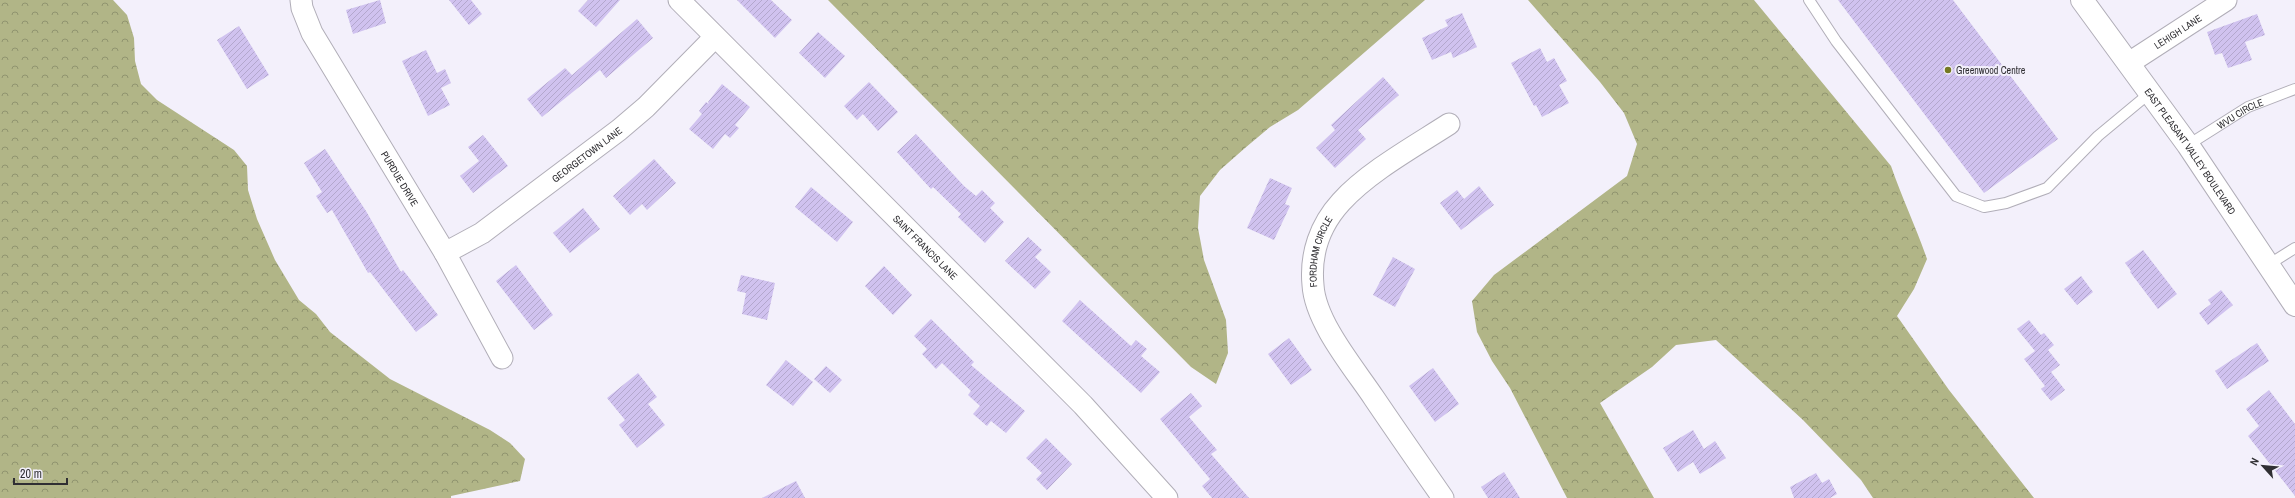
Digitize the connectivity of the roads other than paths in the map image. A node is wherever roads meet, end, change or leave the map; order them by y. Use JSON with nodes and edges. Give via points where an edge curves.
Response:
{"nodes":[{"id":1,"x":301,"y":0,"type":"edge"},
{"id":2,"x":679,"y":0,"type":"edge"},
{"id":3,"x":1809,"y":0,"type":"edge"},
{"id":4,"x":2082,"y":0,"type":"edge"},
{"id":5,"x":2226,"y":0,"type":"edge"},
{"id":6,"x":715,"y":37,"type":"junction"},
{"id":7,"x":2129,"y":63,"type":"junction"},
{"id":8,"x":2295,"y":89,"type":"edge"},
{"id":9,"x":2151,"y":92,"type":"junction"},
{"id":10,"x":1449,"y":124,"type":"dead end"},
{"id":11,"x":2188,"y":145,"type":"junction"},
{"id":12,"x":2295,"y":248,"type":"edge"},
{"id":13,"x":445,"y":253,"type":"junction"},
{"id":14,"x":2268,"y":265,"type":"junction"},
{"id":15,"x":2295,"y":305,"type":"edge"},
{"id":16,"x":502,"y":358,"type":"dead end"},
{"id":17,"x":1167,"y":498,"type":"edge"},
{"id":18,"x":1443,"y":498,"type":"edge"}],
"edges":[{"from":1,"to":13,"type":"street","name":"PURDUE DRIVE","via":[[312,33]]},
{"from":2,"to":6,"type":"street","name":"SAINT FRANCIS LANE"},
{"from":3,"to":9,"type":"lane","via":[[1836,41],[1956,196],[1984,207],[2006,203],[2048,188],[2098,136]]},
{"from":4,"to":7,"type":"main road","name":"EAST PLEASANT VALLEY BOULEVARD"},
{"from":5,"to":7,"type":"street","name":"LEHIGH LANE"},
{"from":6,"to":13,"type":"street","name":"GEORGETOWN LANE","via":[[646,107],[619,130],[482,234]]},
{"from":6,"to":17,"type":"street","name":"SAINT FRANCIS LANE","via":[[1083,405]]},
{"from":7,"to":9,"type":"main road","name":"EAST PLEASANT VALLEY BOULEVARD"},
{"from":8,"to":11,"type":"lane","name":"WVU CIRCLE","via":[[2248,107]]},
{"from":9,"to":11,"type":"main road","name":"EAST PLEASANT VALLEY BOULEVARD"},
{"from":10,"to":18,"type":"street","name":"FORDHAM CIRCLE","via":[[1359,184],[1341,202],[1323,226],[1314,253],[1312,286],[1322,319],[1339,347]]},
{"from":11,"to":14,"type":"main road","name":"EAST PLEASANT VALLEY BOULEVARD"},
{"from":12,"to":14,"type":"lane"},
{"from":13,"to":16,"type":"street","name":"PURDUE DRIVE"},
{"from":14,"to":15,"type":"main road","name":"EAST PLEASANT VALLEY BOULEVARD"}]}
